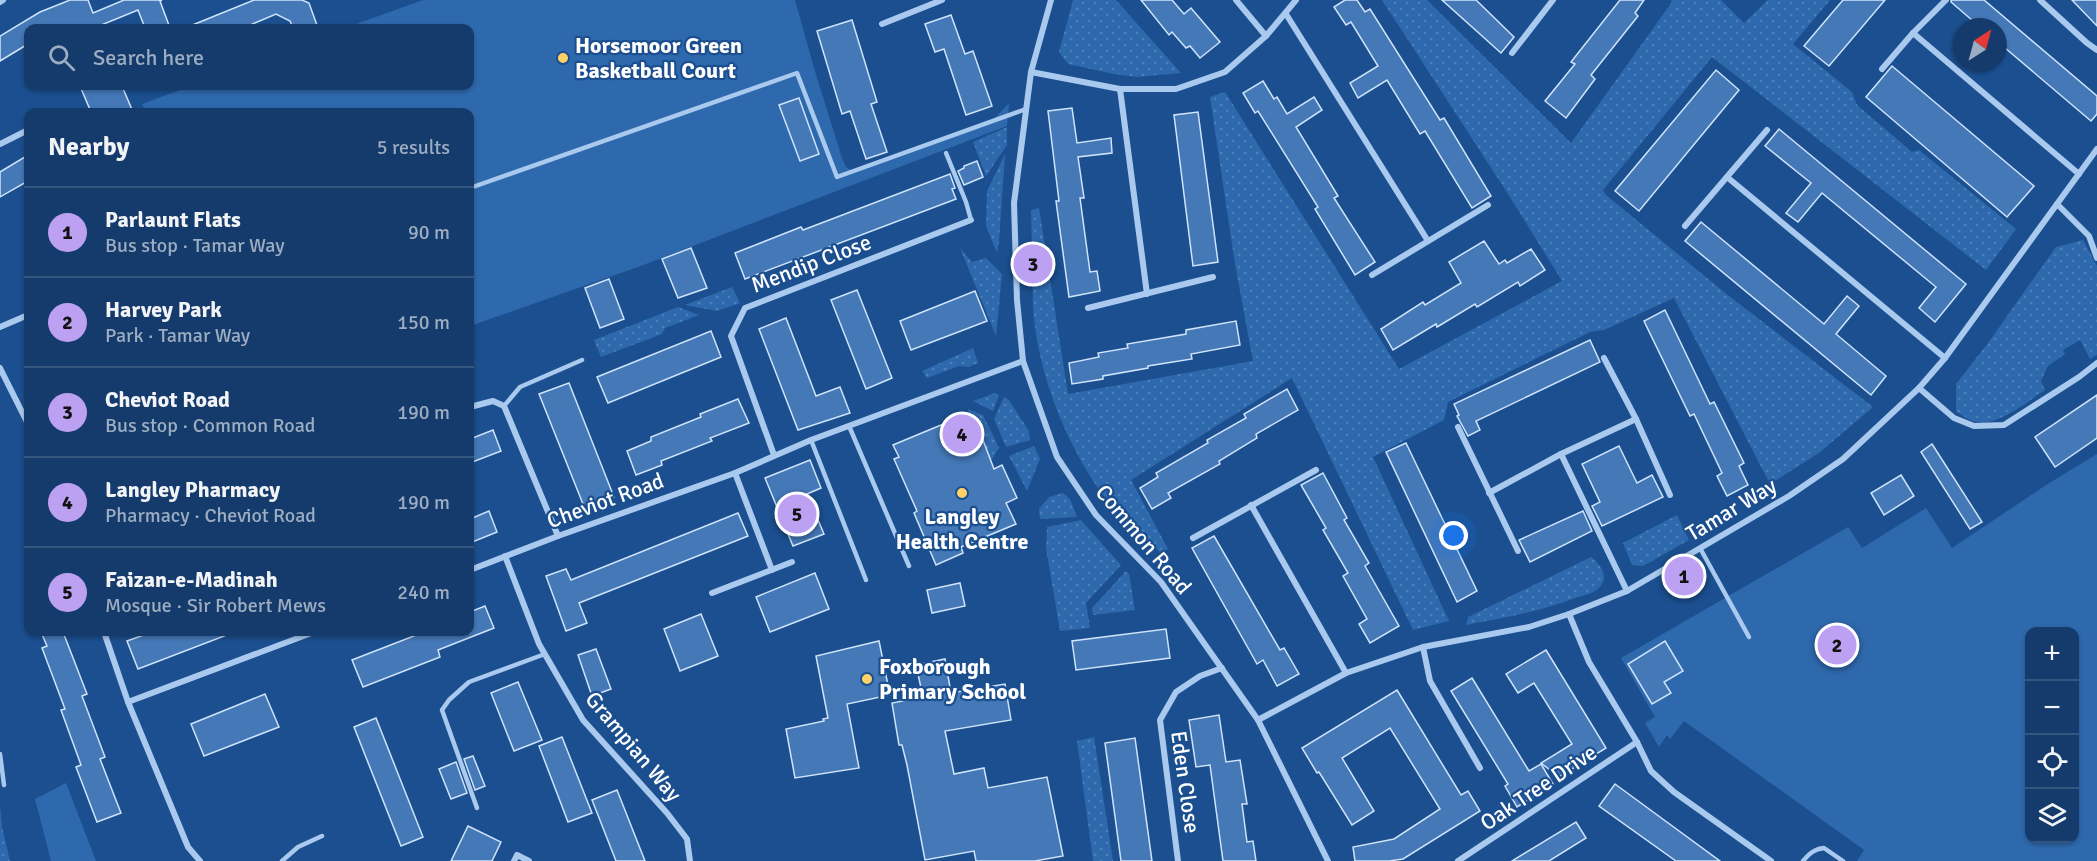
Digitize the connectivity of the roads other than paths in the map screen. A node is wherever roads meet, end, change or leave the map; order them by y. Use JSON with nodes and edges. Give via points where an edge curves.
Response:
{"nodes":[{"id":1,"x":942,"y":0,"type":"edge"},
{"id":2,"x":1051,"y":0,"type":"edge"},
{"id":3,"x":1236,"y":0,"type":"edge"},
{"id":4,"x":1296,"y":0,"type":"edge"},
{"id":5,"x":1553,"y":0,"type":"edge"},
{"id":6,"x":1946,"y":0,"type":"edge"},
{"id":7,"x":2040,"y":0,"type":"edge"},
{"id":8,"x":1286,"y":14,"type":"junction"},
{"id":9,"x":882,"y":24,"type":"dead end"},
{"id":10,"x":1913,"y":33,"type":"junction"},
{"id":11,"x":1266,"y":36,"type":"junction"},
{"id":12,"x":2097,"y":50,"type":"edge"},
{"id":13,"x":1512,"y":53,"type":"dead end"},
{"id":14,"x":1882,"y":69,"type":"dead end"},
{"id":15,"x":1031,"y":72,"type":"junction"},
{"id":16,"x":1120,"y":89,"type":"junction"},
{"id":17,"x":1026,"y":109,"type":"junction"},
{"id":18,"x":1767,"y":130,"type":"dead end"},
{"id":19,"x":24,"y":132,"type":"edge"},
{"id":20,"x":0,"y":144,"type":"edge"},
{"id":21,"x":2097,"y":148,"type":"edge"},
{"id":22,"x":946,"y":153,"type":"dead end"},
{"id":23,"x":2079,"y":174,"type":"junction"},
{"id":24,"x":1727,"y":177,"type":"junction"},
{"id":25,"x":474,"y":187,"type":"edge"},
{"id":26,"x":2057,"y":204,"type":"junction"},
{"id":27,"x":1488,"y":205,"type":"dead end"},
{"id":28,"x":971,"y":220,"type":"joint"},
{"id":29,"x":1685,"y":226,"type":"dead end"},
{"id":30,"x":1428,"y":241,"type":"junction"},
{"id":31,"x":2097,"y":258,"type":"edge"},
{"id":32,"x":1372,"y":275,"type":"dead end"},
{"id":33,"x":1213,"y":277,"type":"dead end"},
{"id":34,"x":1147,"y":294,"type":"junction"},
{"id":35,"x":1088,"y":308,"type":"dead end"},
{"id":36,"x":24,"y":317,"type":"edge"},
{"id":37,"x":0,"y":327,"type":"edge"},
{"id":38,"x":1604,"y":358,"type":"dead end"},
{"id":39,"x":1946,"y":358,"type":"junction"},
{"id":40,"x":582,"y":360,"type":"dead end"},
{"id":41,"x":1023,"y":361,"type":"junction"},
{"id":42,"x":2097,"y":363,"type":"edge"},
{"id":43,"x":0,"y":368,"type":"edge"},
{"id":44,"x":1919,"y":388,"type":"junction"},
{"id":45,"x":474,"y":406,"type":"edge"},
{"id":46,"x":504,"y":406,"type":"junction"},
{"id":47,"x":24,"y":416,"type":"edge"},
{"id":48,"x":1636,"y":419,"type":"junction"},
{"id":49,"x":849,"y":426,"type":"junction"},
{"id":50,"x":1458,"y":427,"type":"dead end"},
{"id":51,"x":811,"y":440,"type":"junction"},
{"id":52,"x":1561,"y":453,"type":"junction"},
{"id":53,"x":774,"y":455,"type":"junction"},
{"id":54,"x":1316,"y":470,"type":"dead end"},
{"id":55,"x":735,"y":472,"type":"junction"},
{"id":56,"x":1488,"y":493,"type":"junction"},
{"id":57,"x":1670,"y":495,"type":"dead end"},
{"id":58,"x":1251,"y":505,"type":"junction"},
{"id":59,"x":558,"y":536,"type":"junction"},
{"id":60,"x":1193,"y":538,"type":"dead end"},
{"id":61,"x":1700,"y":548,"type":"junction"},
{"id":62,"x":1518,"y":551,"type":"dead end"},
{"id":63,"x":505,"y":556,"type":"junction"},
{"id":64,"x":792,"y":562,"type":"dead end"},
{"id":65,"x":909,"y":566,"type":"dead end"},
{"id":66,"x":474,"y":568,"type":"edge"},
{"id":67,"x":772,"y":570,"type":"junction"},
{"id":68,"x":866,"y":580,"type":"dead end"},
{"id":69,"x":1627,"y":591,"type":"junction"},
{"id":70,"x":712,"y":593,"type":"dead end"},
{"id":71,"x":1569,"y":614,"type":"junction"},
{"id":72,"x":105,"y":636,"type":"edge"},
{"id":73,"x":303,"y":636,"type":"edge"},
{"id":74,"x":1749,"y":637,"type":"dead end"},
{"id":75,"x":1423,"y":647,"type":"junction"},
{"id":76,"x":545,"y":654,"type":"junction"},
{"id":77,"x":1222,"y":668,"type":"junction"},
{"id":78,"x":1346,"y":673,"type":"junction"},
{"id":79,"x":128,"y":702,"type":"junction"},
{"id":80,"x":1258,"y":720,"type":"junction"},
{"id":81,"x":1637,"y":742,"type":"junction"},
{"id":82,"x":0,"y":754,"type":"edge"},
{"id":83,"x":1480,"y":768,"type":"dead end"},
{"id":84,"x":4,"y":785,"type":"dead end"},
{"id":85,"x":477,"y":808,"type":"dead end"},
{"id":86,"x":322,"y":836,"type":"dead end"},
{"id":87,"x":200,"y":861,"type":"edge"},
{"id":88,"x":282,"y":861,"type":"edge"},
{"id":89,"x":514,"y":861,"type":"edge"},
{"id":90,"x":529,"y":861,"type":"edge"},
{"id":91,"x":690,"y":861,"type":"edge"},
{"id":92,"x":1178,"y":861,"type":"edge"},
{"id":93,"x":1328,"y":861,"type":"edge"},
{"id":94,"x":1458,"y":861,"type":"edge"},
{"id":95,"x":1772,"y":861,"type":"edge"},
{"id":96,"x":1803,"y":861,"type":"edge"},
{"id":97,"x":1843,"y":861,"type":"edge"}],
"edges":[{"from":1,"to":9,"type":"street"},
{"from":2,"to":15,"type":"street","name":"Common Road"},
{"from":3,"to":11,"type":"street"},
{"from":4,"to":8,"type":"street"},
{"from":5,"to":13,"type":"street"},
{"from":6,"to":10,"type":"street"},
{"from":7,"to":12,"type":"street"},
{"from":8,"to":11,"type":"street"},
{"from":8,"to":30,"type":"street"},
{"from":10,"to":14,"type":"street"},
{"from":10,"to":23,"type":"street"},
{"from":11,"to":16,"type":"street","via":[[1224,72],[1176,89]]},
{"from":15,"to":16,"type":"street"},
{"from":15,"to":17,"type":"street","name":"Common Road"},
{"from":16,"to":34,"type":"street"},
{"from":17,"to":25,"type":"lane","via":[[837,177],[797,73]]},
{"from":17,"to":41,"type":"street","name":"Common Road","via":[[1014,203]]},
{"from":18,"to":24,"type":"street"},
{"from":19,"to":20,"type":"street"},
{"from":21,"to":23,"type":"street","name":"Tamar Way"},
{"from":22,"to":28,"type":"lane"},
{"from":23,"to":26,"type":"street","name":"Tamar Way"},
{"from":24,"to":29,"type":"street"},
{"from":24,"to":39,"type":"street"},
{"from":26,"to":31,"type":"street","via":[[2089,236]]},
{"from":26,"to":39,"type":"street","name":"Tamar Way"},
{"from":27,"to":30,"type":"street"},
{"from":28,"to":53,"type":"street","name":"Mendip Close","via":[[745,308],[731,336]]},
{"from":30,"to":32,"type":"street"},
{"from":33,"to":34,"type":"street"},
{"from":34,"to":35,"type":"street"},
{"from":36,"to":37,"type":"street"},
{"from":38,"to":48,"type":"street"},
{"from":39,"to":44,"type":"street","name":"Tamar Way"},
{"from":40,"to":46,"type":"lane","via":[[520,387]]},
{"from":41,"to":49,"type":"street","name":"Cheviot Road"},
{"from":41,"to":77,"type":"street","name":"Common Road","via":[[1057,457],[1096,515],[1161,582]]},
{"from":42,"to":44,"type":"street","via":[[2004,425],[1974,426],[1954,418]]},
{"from":43,"to":47,"type":"street"},
{"from":44,"to":61,"type":"street","name":"Tamar Way","via":[[1843,459]]},
{"from":45,"to":46,"type":"street","via":[[493,401]]},
{"from":46,"to":59,"type":"street"},
{"from":48,"to":52,"type":"street"},
{"from":48,"to":57,"type":"street"},
{"from":49,"to":51,"type":"street","name":"Cheviot Road"},
{"from":49,"to":65,"type":"lane"},
{"from":50,"to":56,"type":"street"},
{"from":51,"to":53,"type":"street","name":"Cheviot Road"},
{"from":51,"to":68,"type":"lane"},
{"from":52,"to":56,"type":"street"},
{"from":52,"to":69,"type":"street"},
{"from":53,"to":55,"type":"street","name":"Cheviot Road"},
{"from":54,"to":58,"type":"street"},
{"from":55,"to":59,"type":"street","name":"Cheviot Road"},
{"from":55,"to":67,"type":"street"},
{"from":56,"to":62,"type":"street"},
{"from":58,"to":60,"type":"street"},
{"from":58,"to":78,"type":"street"},
{"from":59,"to":63,"type":"street","name":"Cheviot Road"},
{"from":61,"to":69,"type":"street","name":"Tamar Way"},
{"from":61,"to":74,"type":"lane"},
{"from":63,"to":66,"type":"street","name":"Cheviot Road"},
{"from":63,"to":76,"type":"street","name":"Grampian Way"},
{"from":64,"to":67,"type":"street"},
{"from":67,"to":70,"type":"street"},
{"from":69,"to":71,"type":"street","name":"Tamar Way"},
{"from":71,"to":75,"type":"street","name":"Tamar Way","via":[[1529,627]]},
{"from":71,"to":81,"type":"street","via":[[1588,662]]},
{"from":72,"to":79,"type":"street"},
{"from":73,"to":79,"type":"street"},
{"from":75,"to":78,"type":"street","name":"Tamar Way"},
{"from":75,"to":83,"type":"street","via":[[1430,681]]},
{"from":76,"to":85,"type":"lane","via":[[469,682],[442,710]]},
{"from":76,"to":91,"type":"street","name":"Grampian Way","via":[[583,720],[687,839]]},
{"from":77,"to":80,"type":"street","name":"Common Road"},
{"from":77,"to":92,"type":"street","name":"Eden Close","via":[[1200,676],[1176,692],[1160,720]]},
{"from":78,"to":80,"type":"street","name":"Tamar Way"},
{"from":79,"to":87,"type":"street","via":[[188,847]]},
{"from":80,"to":93,"type":"street","name":"Common Road"},
{"from":81,"to":94,"type":"street","name":"Oak Tree Drive"},
{"from":81,"to":95,"type":"street","via":[[1651,771],[1674,792]]},
{"from":82,"to":84,"type":"lane"},
{"from":86,"to":88,"type":"lane"},
{"from":89,"to":90,"type":"street","via":[[517,855]]},
{"from":96,"to":97,"type":"lane","via":[[1824,848]]}]}
